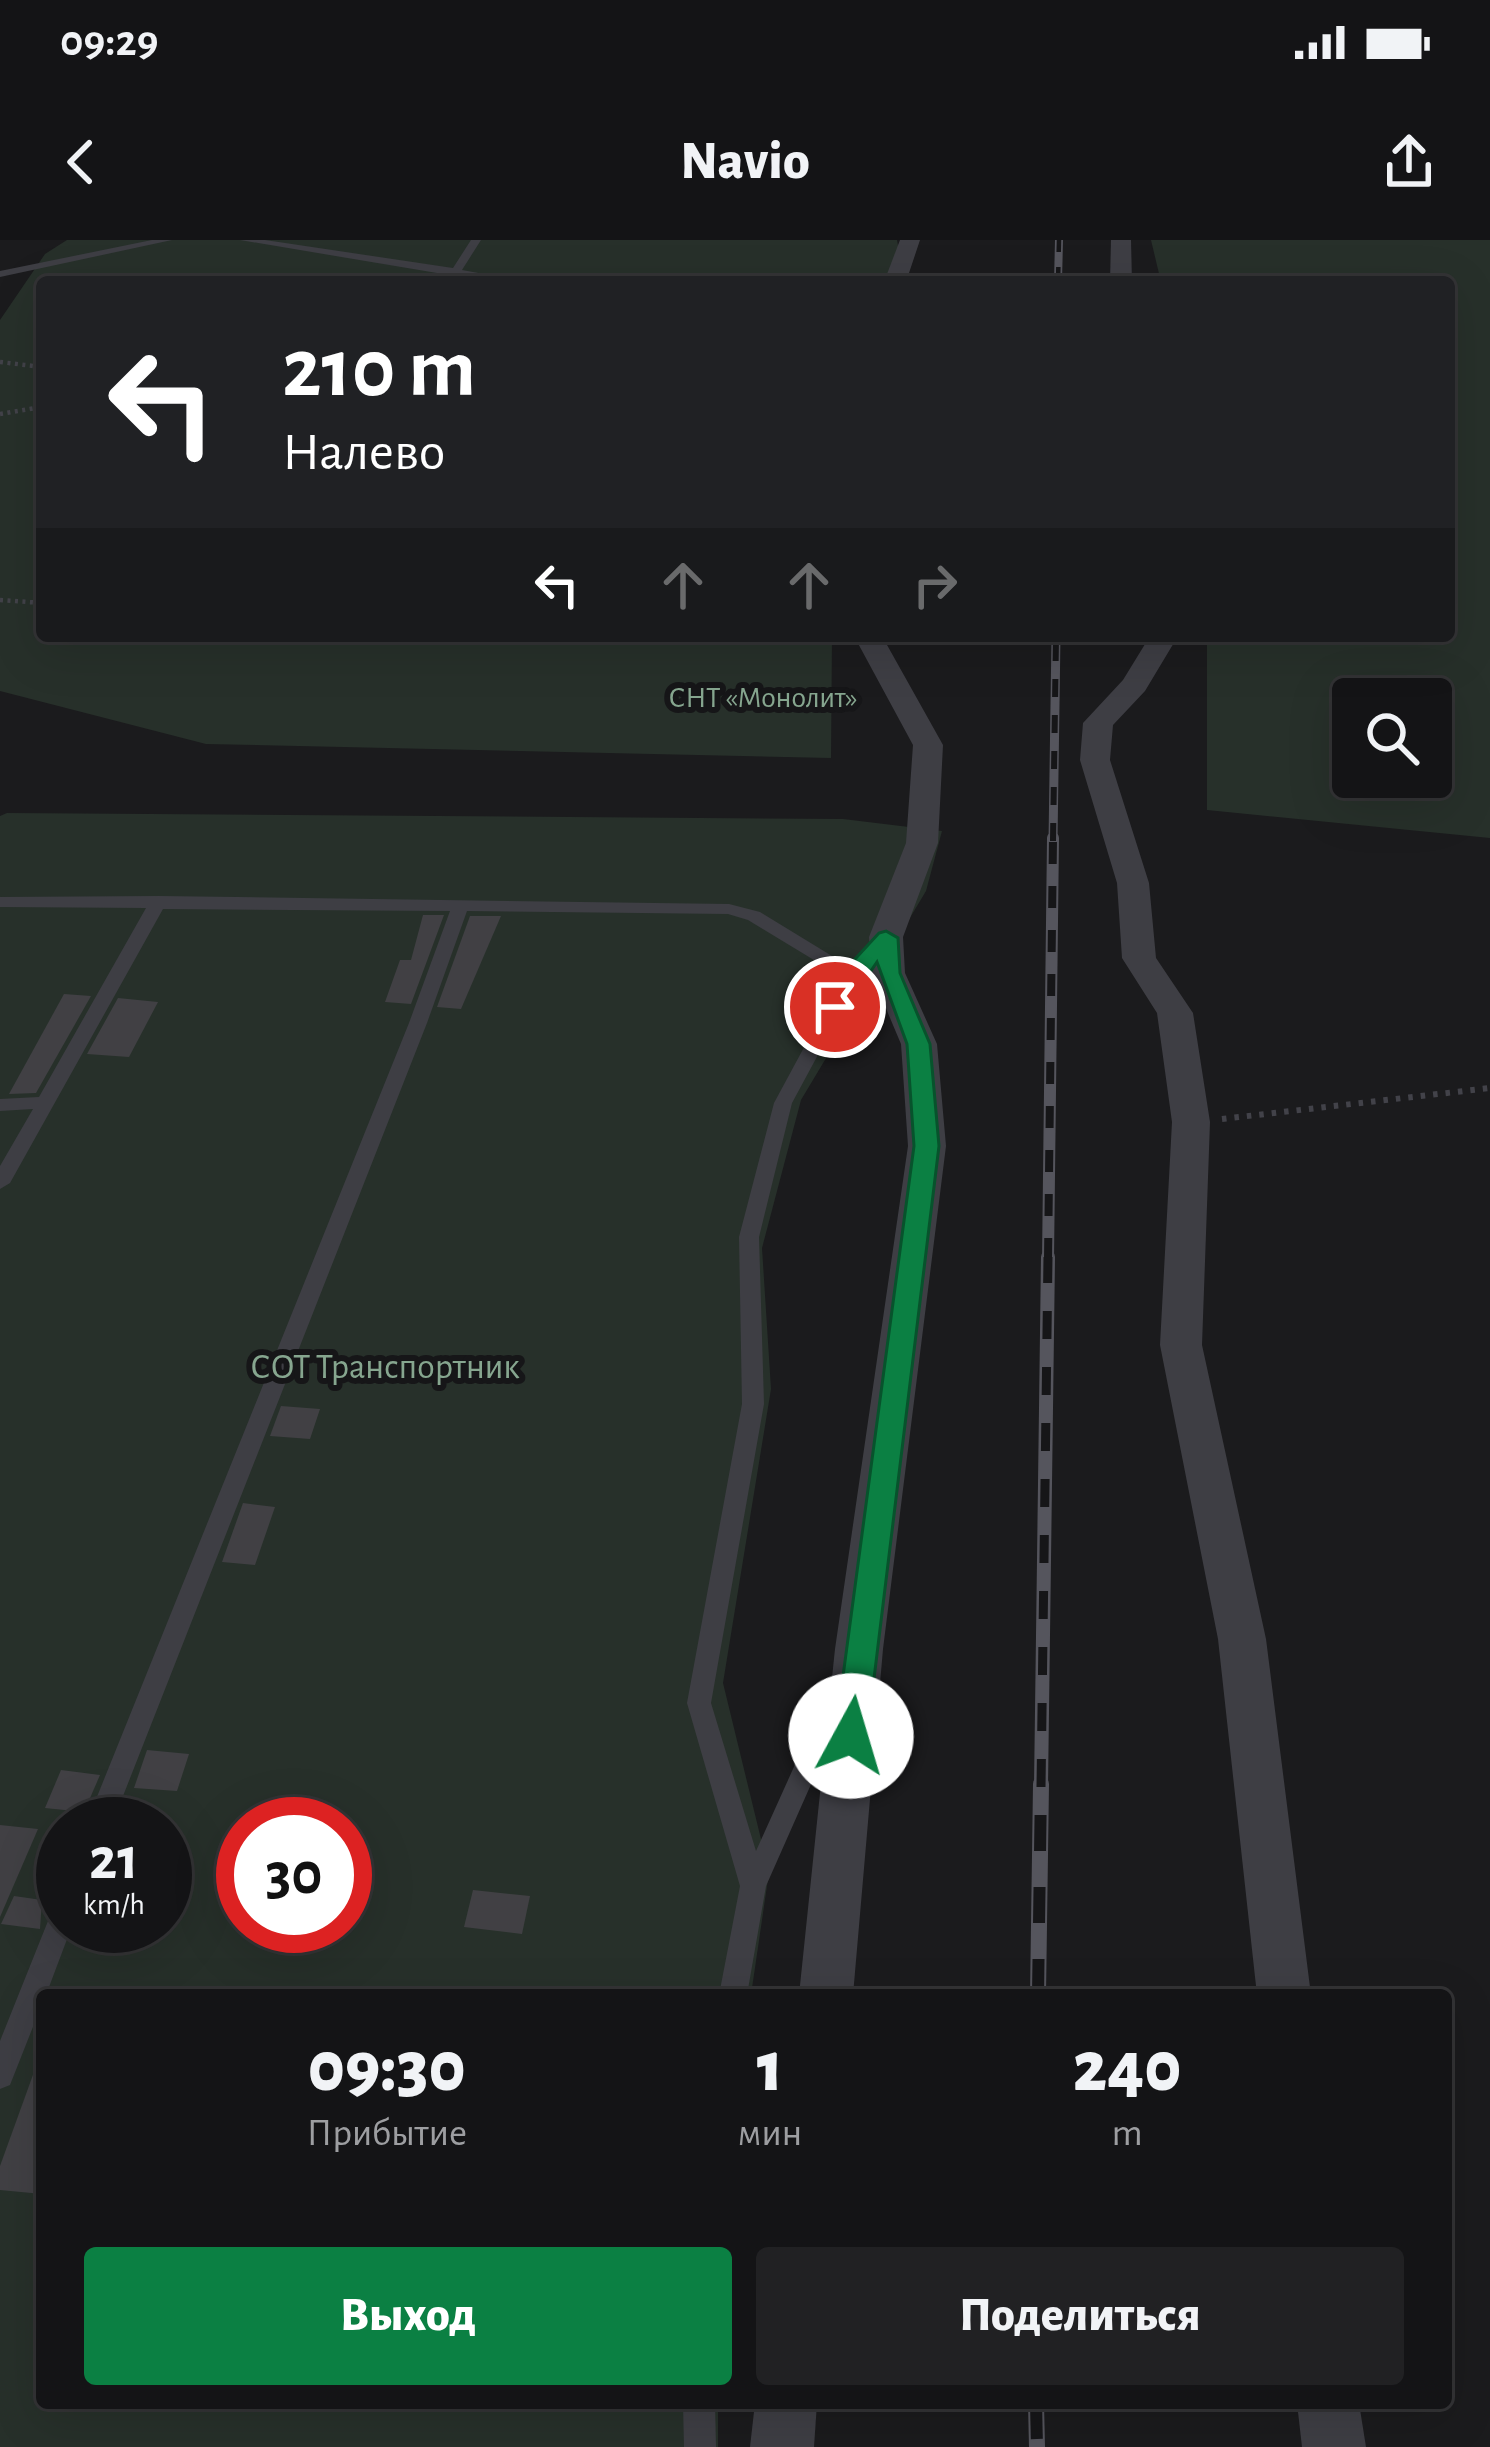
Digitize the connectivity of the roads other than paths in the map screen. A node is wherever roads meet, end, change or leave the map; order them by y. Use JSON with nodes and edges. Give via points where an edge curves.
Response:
{"nodes":[{"id":1,"x":167,"y":240,"type":"edge"},
{"id":2,"x":245,"y":240,"type":"edge"},
{"id":3,"x":476,"y":240,"type":"edge"},
{"id":4,"x":910,"y":240,"type":"edge"},
{"id":5,"x":1121,"y":240,"type":"edge"},
{"id":6,"x":455,"y":273,"type":"junction"},
{"id":7,"x":0,"y":274,"type":"edge"},
{"id":8,"x":478,"y":276,"type":"edge"},
{"id":9,"x":897,"y":276,"type":"edge"},
{"id":10,"x":1121,"y":276,"type":"edge"},
{"id":11,"x":871,"y":642,"type":"edge"},
{"id":12,"x":1160,"y":642,"type":"edge"},
{"id":13,"x":159,"y":901,"type":"junction"},
{"id":14,"x":0,"y":902,"type":"edge"},
{"id":15,"x":461,"y":904,"type":"junction"},
{"id":16,"x":886,"y":938,"type":"junction"},
{"id":17,"x":853,"y":975,"type":"junction"},
{"id":18,"x":47,"y":1102,"type":"junction"},
{"id":19,"x":0,"y":1105,"type":"edge"},
{"id":20,"x":0,"y":1183,"type":"edge"},
{"id":21,"x":859,"y":1649,"type":"junction"},
{"id":22,"x":111,"y":1797,"type":"edge"},
{"id":23,"x":753,"y":1886,"type":"junction"},
{"id":24,"x":48,"y":1953,"type":"edge"},
{"id":25,"x":734,"y":1989,"type":"edge"},
{"id":26,"x":827,"y":1989,"type":"edge"},
{"id":27,"x":1283,"y":1989,"type":"edge"},
{"id":28,"x":0,"y":2076,"type":"edge"},
{"id":29,"x":699,"y":2409,"type":"edge"},
{"id":30,"x":785,"y":2409,"type":"edge"},
{"id":31,"x":1329,"y":2409,"type":"edge"},
{"id":32,"x":700,"y":2447,"type":"edge"},
{"id":33,"x":782,"y":2447,"type":"edge"},
{"id":34,"x":1334,"y":2447,"type":"edge"}],
"edges":[{"from":1,"to":7,"type":"lane"},
{"from":2,"to":6,"type":"lane"},
{"from":3,"to":6,"type":"lane"},
{"from":4,"to":9,"type":"street"},
{"from":5,"to":10,"type":"street"},
{"from":6,"to":8,"type":"lane"},
{"from":11,"to":16,"type":"street","via":[[928,745],[922,843]]},
{"from":12,"to":27,"type":"street","via":[[1135,685],[1098,723],[1095,760],[1133,883],[1139,958],[1175,1013],[1191,1122],[1181,1345],[1242,1639]]},
{"from":13,"to":14,"type":"lane"},
{"from":13,"to":15,"type":"lane"},
{"from":13,"to":18,"type":"lane"},
{"from":15,"to":17,"type":"lane","via":[[729,909]]},
{"from":15,"to":22,"type":"lane"},
{"from":16,"to":17,"type":"lane"},
{"from":16,"to":21,"type":"street","via":[[888,973],[919,1044],[927,1146]]},
{"from":17,"to":23,"type":"lane","via":[[783,1103],[749,1237],[753,1404],[699,1703]]},
{"from":18,"to":19,"type":"lane"},
{"from":18,"to":20,"type":"lane"},
{"from":21,"to":23,"type":"lane"},
{"from":21,"to":26,"type":"street"},
{"from":23,"to":25,"type":"lane"},
{"from":24,"to":28,"type":"lane"},
{"from":29,"to":32,"type":"lane"},
{"from":30,"to":33,"type":"street"},
{"from":31,"to":34,"type":"street"}]}
